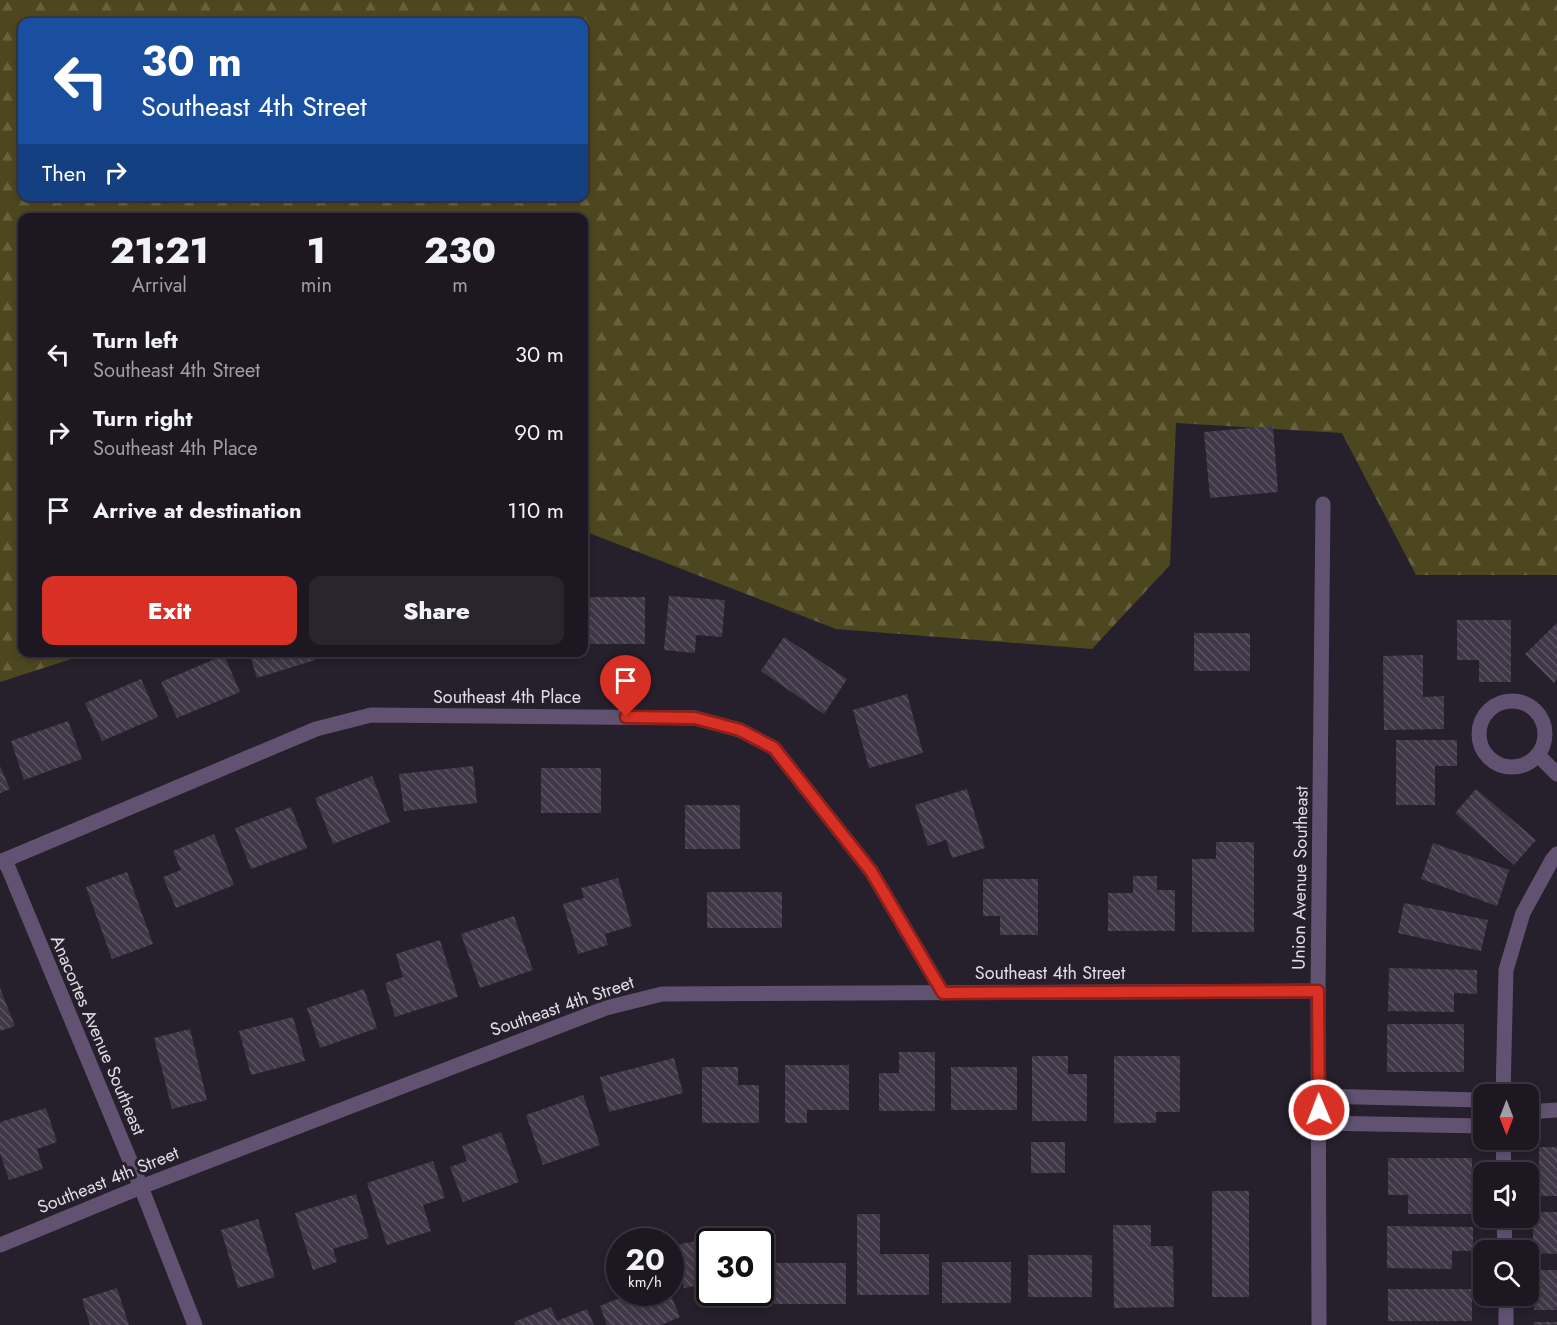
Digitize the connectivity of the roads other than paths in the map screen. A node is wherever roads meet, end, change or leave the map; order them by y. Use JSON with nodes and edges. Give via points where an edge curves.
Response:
{"nodes":[{"id":1,"x":1323,"y":504,"type":"dead end"},
{"id":2,"x":1538,"y":755,"type":"junction"},
{"id":3,"x":1557,"y":774,"type":"edge"},
{"id":4,"x":1557,"y":854,"type":"edge"},
{"id":5,"x":2,"y":861,"type":"edge"},
{"id":6,"x":1318,"y":991,"type":"junction"},
{"id":7,"x":943,"y":993,"type":"junction"},
{"id":8,"x":1503,"y":1084,"type":"edge"},
{"id":9,"x":1319,"y":1096,"type":"junction"},
{"id":10,"x":1473,"y":1100,"type":"edge"},
{"id":11,"x":1557,"y":1110,"type":"edge"},
{"id":12,"x":1539,"y":1111,"type":"edge"},
{"id":13,"x":1319,"y":1124,"type":"junction"},
{"id":14,"x":1473,"y":1126,"type":"edge"},
{"id":15,"x":141,"y":1187,"type":"junction"},
{"id":16,"x":0,"y":1245,"type":"edge"},
{"id":17,"x":1506,"y":1306,"type":"edge"},
{"id":18,"x":195,"y":1325,"type":"edge"},
{"id":19,"x":1319,"y":1325,"type":"edge"},
{"id":20,"x":1506,"y":1325,"type":"edge"}],
"edges":[{"from":1,"to":6,"type":"street","name":"Union Avenue Southeast"},
{"from":2,"to":2,"type":"street","via":[[1545,735],[1544,724],[1532,707],[1522,702],[1501,702],[1484,715],[1479,736],[1482,747],[1497,763],[1519,766]]},
{"from":2,"to":3,"type":"street"},
{"from":4,"to":8,"type":"street","via":[[1523,913],[1506,970]]},
{"from":5,"to":7,"type":"street","name":"Southeast 4th Place","via":[[316,729],[371,715],[695,718],[740,730],[774,748],[871,871]]},
{"from":5,"to":15,"type":"street","name":"Anacortes Avenue Southeast"},
{"from":6,"to":7,"type":"street","name":"Southeast 4th Street"},
{"from":6,"to":9,"type":"street","name":"Union Avenue Southeast"},
{"from":7,"to":15,"type":"street","name":"Southeast 4th Street","via":[[662,994],[606,1008]]},
{"from":9,"to":10,"type":"street"},
{"from":9,"to":13,"type":"street","name":"Union Avenue Southeast"},
{"from":11,"to":12,"type":"street"},
{"from":13,"to":14,"type":"street"},
{"from":13,"to":19,"type":"street","name":"Union Avenue Southeast"},
{"from":15,"to":16,"type":"street","name":"Southeast 4th Street"},
{"from":15,"to":18,"type":"street","name":"Anacortes Avenue Southeast"},
{"from":17,"to":20,"type":"street"}]}
